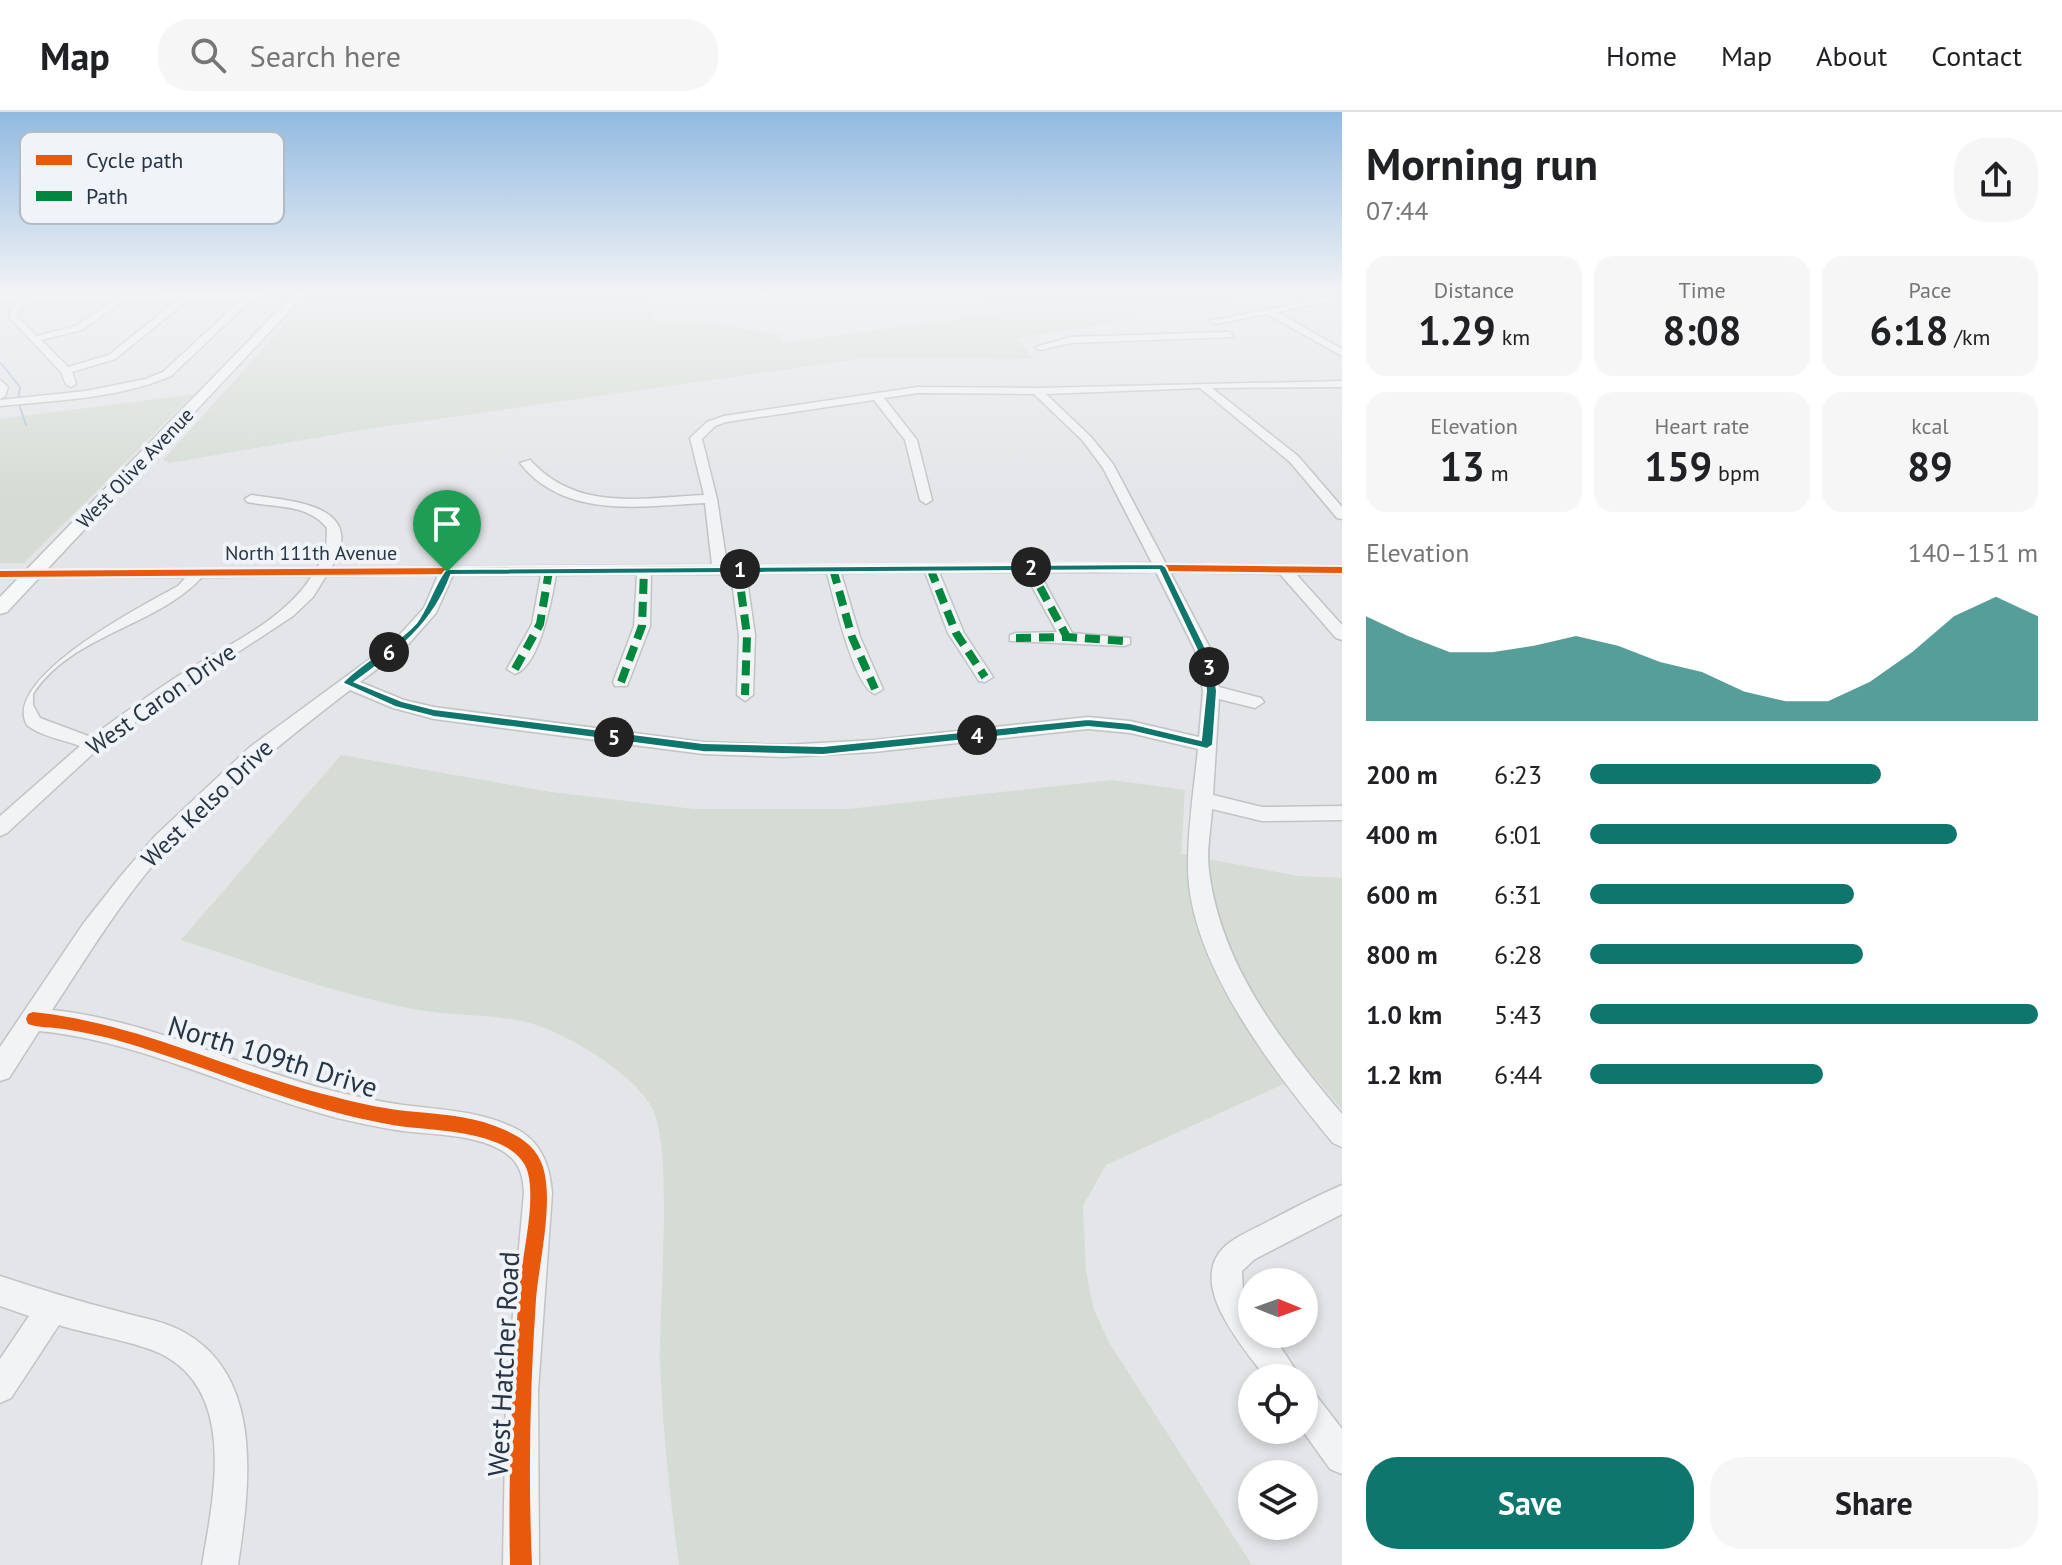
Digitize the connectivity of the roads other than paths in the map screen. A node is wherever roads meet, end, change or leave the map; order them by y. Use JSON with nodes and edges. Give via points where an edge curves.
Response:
{"nodes":[{"id":1,"x":55,"y":360,"type":"edge"},
{"id":2,"x":103,"y":360,"type":"edge"},
{"id":3,"x":182,"y":360,"type":"edge"},
{"id":4,"x":237,"y":360,"type":"edge"},
{"id":5,"x":66,"y":371,"type":"junction"},
{"id":6,"x":0,"y":383,"type":"edge"},
{"id":7,"x":1342,"y":384,"type":"edge"},
{"id":8,"x":1202,"y":385,"type":"junction"},
{"id":9,"x":1037,"y":391,"type":"junction"},
{"id":10,"x":68,"y":395,"type":"junction"},
{"id":11,"x":876,"y":395,"type":"junction"},
{"id":12,"x":9,"y":400,"type":"edge"},
{"id":13,"x":526,"y":463,"type":"dead end"},
{"id":14,"x":251,"y":499,"type":"dead end"},
{"id":15,"x":711,"y":499,"type":"junction"},
{"id":16,"x":926,"y":500,"type":"dead end"},
{"id":17,"x":1342,"y":515,"type":"edge"},
{"id":18,"x":1029,"y":567,"type":"junction"},
{"id":19,"x":1162,"y":567,"type":"junction"},
{"id":20,"x":930,"y":568,"type":"junction"},
{"id":21,"x":720,"y":569,"type":"junction"},
{"id":22,"x":738,"y":569,"type":"junction"},
{"id":23,"x":833,"y":569,"type":"junction"},
{"id":24,"x":644,"y":570,"type":"junction"},
{"id":25,"x":1285,"y":570,"type":"junction"},
{"id":26,"x":1342,"y":570,"type":"edge"},
{"id":27,"x":549,"y":571,"type":"junction"},
{"id":28,"x":447,"y":572,"type":"junction"},
{"id":29,"x":322,"y":573,"type":"junction"},
{"id":30,"x":0,"y":574,"type":"edge"},
{"id":31,"x":33,"y":574,"type":"junction"},
{"id":32,"x":197,"y":574,"type":"junction"},
{"id":33,"x":0,"y":608,"type":"edge"},
{"id":34,"x":1342,"y":635,"type":"edge"},
{"id":35,"x":1067,"y":637,"type":"junction"},
{"id":36,"x":1016,"y":638,"type":"dead end"},
{"id":37,"x":1124,"y":641,"type":"dead end"},
{"id":38,"x":515,"y":669,"type":"dead end"},
{"id":39,"x":985,"y":677,"type":"dead end"},
{"id":40,"x":621,"y":682,"type":"dead end"},
{"id":41,"x":347,"y":683,"type":"junction"},
{"id":42,"x":875,"y":689,"type":"dead end"},
{"id":43,"x":1211,"y":691,"type":"junction"},
{"id":44,"x":745,"y":695,"type":"dead end"},
{"id":45,"x":1255,"y":702,"type":"dead end"},
{"id":46,"x":93,"y":744,"type":"junction"},
{"id":47,"x":1207,"y":745,"type":"junction"},
{"id":48,"x":1202,"y":800,"type":"junction"},
{"id":49,"x":1342,"y":813,"type":"edge"},
{"id":50,"x":0,"y":828,"type":"edge"},
{"id":51,"x":33,"y":1019,"type":"junction"},
{"id":52,"x":0,"y":1069,"type":"edge"},
{"id":53,"x":1342,"y":1134,"type":"edge"},
{"id":54,"x":535,"y":1166,"type":"joint"},
{"id":55,"x":1342,"y":1199,"type":"edge"},
{"id":56,"x":0,"y":1291,"type":"edge"},
{"id":57,"x":52,"y":1309,"type":"junction"},
{"id":58,"x":1238,"y":1313,"type":"edge"},
{"id":59,"x":0,"y":1387,"type":"edge"},
{"id":60,"x":1318,"y":1424,"type":"edge"},
{"id":61,"x":1342,"y":1457,"type":"edge"},
{"id":62,"x":220,"y":1565,"type":"edge"},
{"id":63,"x":521,"y":1565,"type":"edge"}],
"edges":[{"from":1,"to":5,"type":"street"},
{"from":2,"to":5,"type":"street"},
{"from":3,"to":10,"type":"street","via":[[156,380]]},
{"from":4,"to":31,"type":"main road","name":"West Olive Avenue"},
{"from":5,"to":10,"type":"street","via":[[71,380]]},
{"from":6,"to":12,"type":"street"},
{"from":7,"to":8,"type":"street"},
{"from":8,"to":9,"type":"street"},
{"from":8,"to":17,"type":"street","via":[[1294,459]]},
{"from":9,"to":11,"type":"street"},
{"from":9,"to":19,"type":"street","via":[[1100,455]]},
{"from":10,"to":12,"type":"street"},
{"from":11,"to":15,"type":"street","via":[[711,424],[696,438]]},
{"from":11,"to":16,"type":"street","via":[[911,440]]},
{"from":13,"to":15,"type":"street","via":[[560,491],[594,500]]},
{"from":14,"to":29,"type":"street","name":"West Caron Drive","via":[[295,503],[326,518],[336,539]]},
{"from":15,"to":21,"type":"street"},
{"from":18,"to":19,"type":"street","name":"North 111th Avenue"},
{"from":18,"to":20,"type":"street","name":"North 111th Avenue"},
{"from":18,"to":35,"type":"street"},
{"from":19,"to":25,"type":"street","name":"North 111th Avenue"},
{"from":19,"to":43,"type":"street","via":[[1203,650]]},
{"from":20,"to":23,"type":"street","name":"North 111th Avenue"},
{"from":20,"to":39,"type":"street","via":[[956,633]]},
{"from":21,"to":22,"type":"street","name":"North 111th Avenue"},
{"from":21,"to":24,"type":"street","name":"North 111th Avenue"},
{"from":22,"to":23,"type":"street","name":"North 111th Avenue"},
{"from":22,"to":44,"type":"street","via":[[747,635]]},
{"from":23,"to":42,"type":"street","via":[[852,637]]},
{"from":24,"to":27,"type":"street","name":"North 111th Avenue"},
{"from":24,"to":40,"type":"street","via":[[642,626]]},
{"from":25,"to":26,"type":"street","name":"North 111th Avenue"},
{"from":25,"to":34,"type":"street"},
{"from":27,"to":28,"type":"street","name":"North 111th Avenue"},
{"from":27,"to":38,"type":"street","via":[[540,624]]},
{"from":28,"to":29,"type":"street","name":"North 111th Avenue"},
{"from":28,"to":41,"type":"street","name":"West Kelso Drive","via":[[421,624]]},
{"from":29,"to":32,"type":"street","name":"North 111th Avenue"},
{"from":29,"to":46,"type":"street","name":"West Caron Drive","via":[[288,613]]},
{"from":30,"to":31,"type":"street","name":"North 111th Avenue"},
{"from":31,"to":32,"type":"street","name":"North 111th Avenue"},
{"from":31,"to":33,"type":"main road","name":"West Olive Avenue"},
{"from":32,"to":46,"type":"street","via":[[183,589],[57,659],[25,693],[34,722]]},
{"from":35,"to":36,"type":"street"},
{"from":35,"to":37,"type":"street"},
{"from":41,"to":47,"type":"street","via":[[434,713],[703,748],[823,750],[1088,723]]},
{"from":41,"to":51,"type":"street","name":"West Kelso Drive","via":[[232,772],[162,842],[127,883]]},
{"from":43,"to":45,"type":"street"},
{"from":43,"to":47,"type":"street"},
{"from":46,"to":50,"type":"street","name":"West Caron Drive"},
{"from":47,"to":48,"type":"street"},
{"from":48,"to":49,"type":"street","via":[[1262,814]]},
{"from":48,"to":53,"type":"street","via":[[1198,867],[1217,945],[1285,1066]]},
{"from":51,"to":52,"type":"street","name":"West Kelso Drive"},
{"from":51,"to":54,"type":"street","name":"North 109th Drive","via":[[105,1028],[260,1083],[387,1116],[488,1130],[516,1143]]},
{"from":54,"to":63,"type":"street","name":"West Hatcher Road","via":[[537,1209],[520,1404]]},
{"from":55,"to":58,"type":"street","via":[[1245,1249],[1229,1263],[1227,1290]]},
{"from":56,"to":57,"type":"street"},
{"from":57,"to":59,"type":"street"},
{"from":57,"to":62,"type":"street","via":[[171,1342],[213,1383],[223,1403],[232,1455],[233,1488]]},
{"from":60,"to":61,"type":"street"}]}
